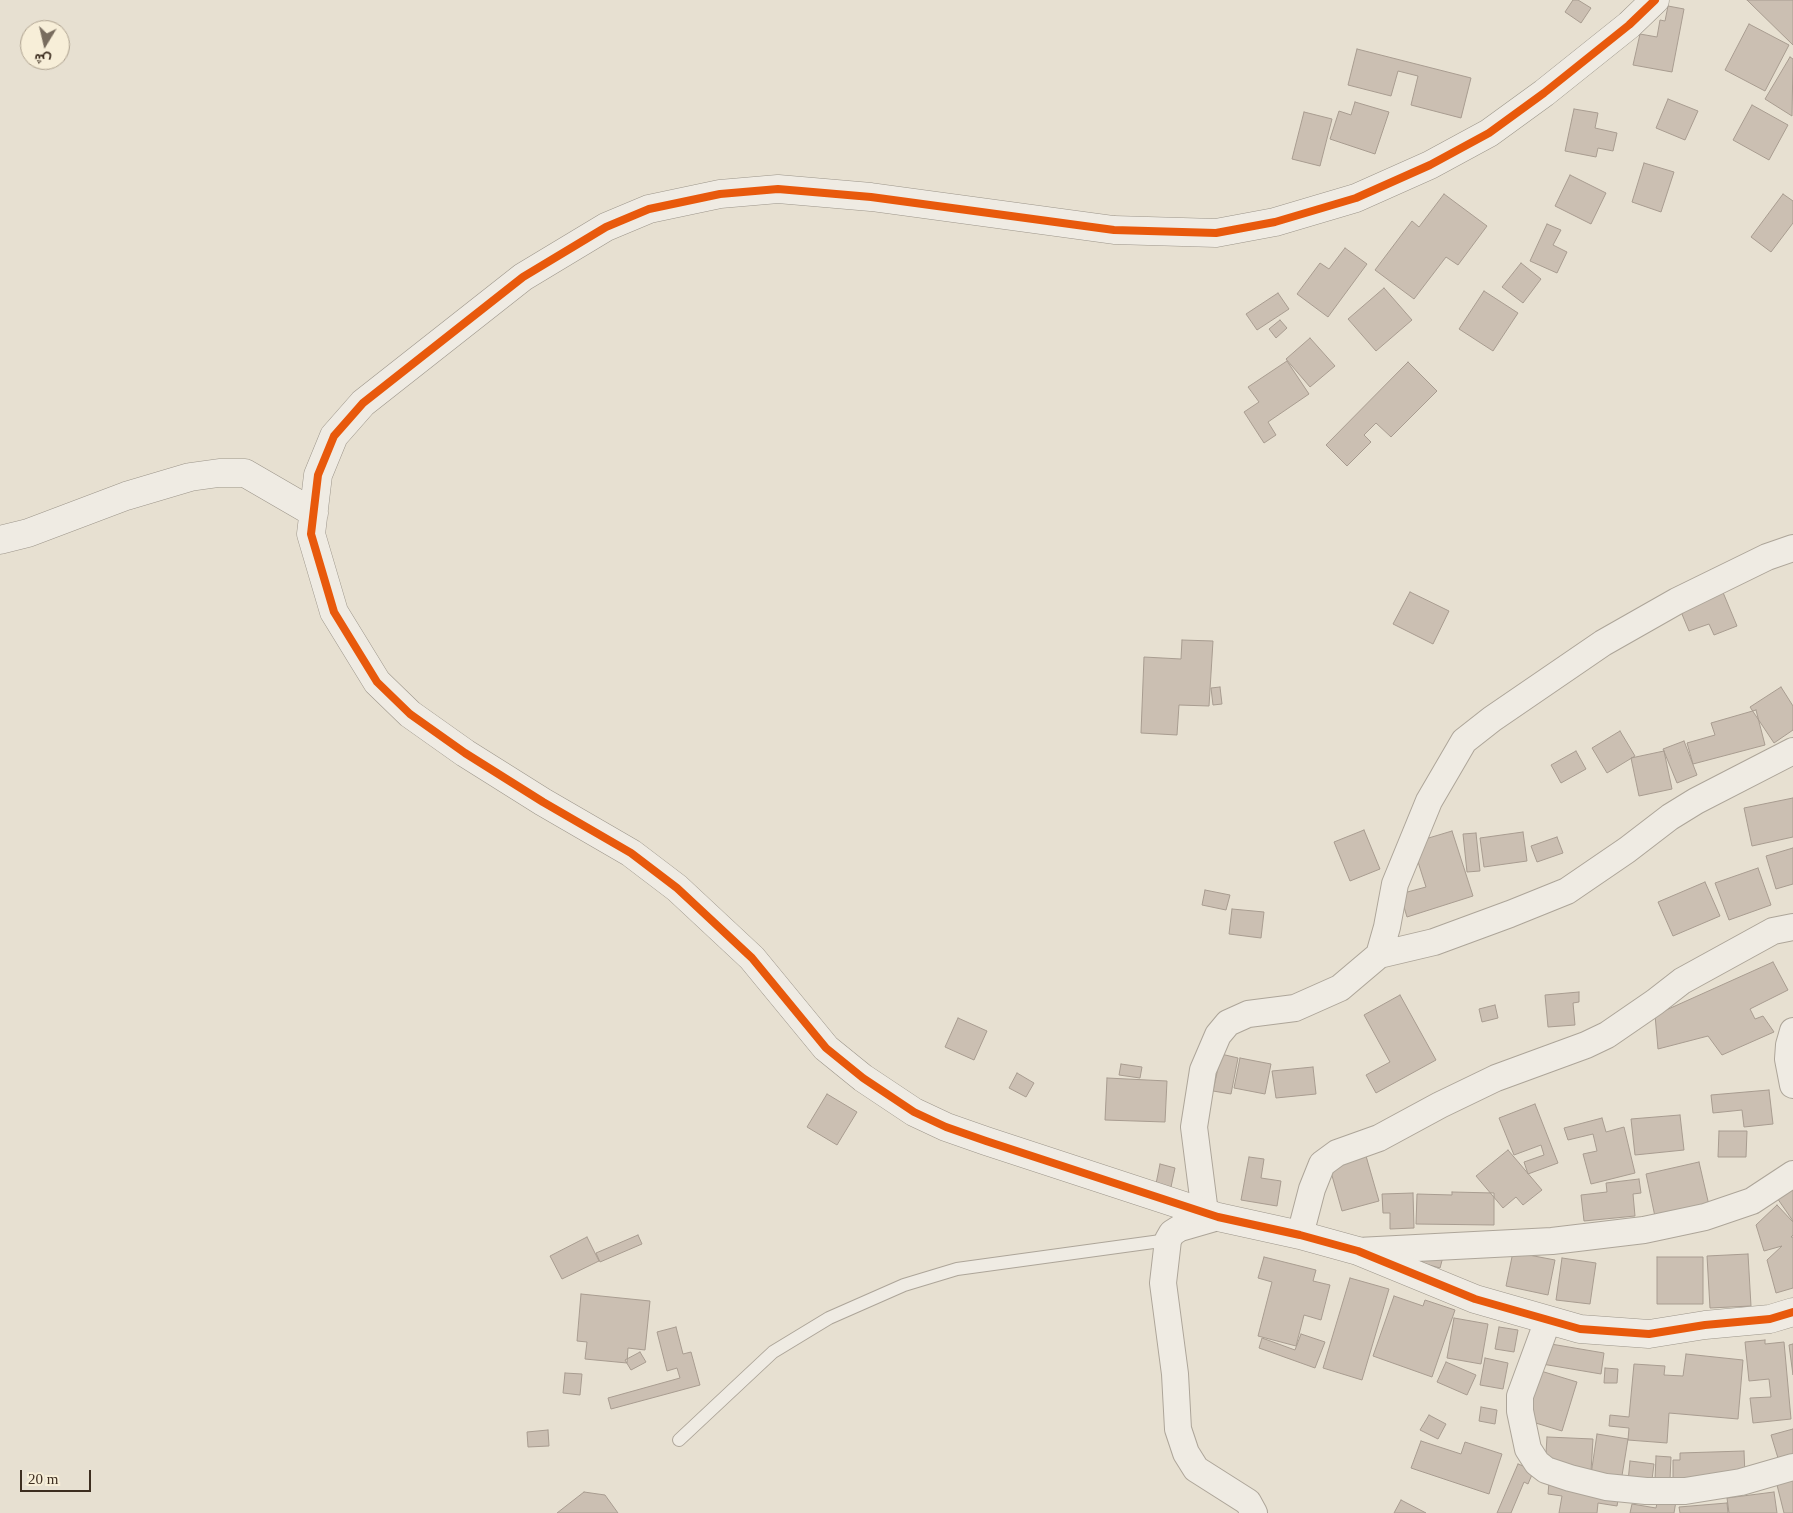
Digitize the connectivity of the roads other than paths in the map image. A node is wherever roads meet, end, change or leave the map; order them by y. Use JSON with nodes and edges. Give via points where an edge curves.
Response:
{"nodes":[{"id":1,"x":1655,"y":0,"type":"edge"},
{"id":2,"x":314,"y":512,"type":"junction"},
{"id":3,"x":0,"y":540,"type":"edge"},
{"id":4,"x":1793,"y":548,"type":"edge"},
{"id":5,"x":1793,"y":751,"type":"edge"},
{"id":6,"x":1793,"y":927,"type":"edge"},
{"id":7,"x":1379,"y":955,"type":"junction"},
{"id":8,"x":1793,"y":1031,"type":"edge"},
{"id":9,"x":1793,"y":1085,"type":"edge"},
{"id":10,"x":1793,"y":1174,"type":"edge"},
{"id":11,"x":1212,"y":1214,"type":"junction"},
{"id":12,"x":1300,"y":1235,"type":"junction"},
{"id":13,"x":1168,"y":1240,"type":"junction"},
{"id":14,"x":1358,"y":1251,"type":"junction"},
{"id":15,"x":1793,"y":1312,"type":"edge"},
{"id":16,"x":1548,"y":1320,"type":"junction"},
{"id":17,"x":679,"y":1440,"type":"dead end"},
{"id":18,"x":1793,"y":1467,"type":"edge"},
{"id":19,"x":1254,"y":1513,"type":"edge"}],
"edges":[{"from":1,"to":2,"type":"street","via":[[1560,81],[1489,133],[1430,166],[1356,198],[1275,222],[1216,233],[1114,230],[870,197],[778,190],[720,194],[649,209],[606,227],[523,278],[363,403],[334,436],[318,475]]},
{"from":2,"to":3,"type":"street","via":[[245,473],[219,473],[190,477],[126,496],[28,533]]},
{"from":2,"to":11,"type":"street","via":[[311,534],[334,612],[376,682],[410,714],[465,753],[631,853],[677,888],[752,958],[826,1048],[863,1078],[914,1112],[946,1127]]},
{"from":4,"to":7,"type":"street","via":[[1767,557],[1677,601],[1603,643],[1464,741],[1428,801],[1395,884]]},
{"from":5,"to":7,"type":"street","via":[[1670,817],[1567,891],[1434,942]]},
{"from":6,"to":12,"type":"street","via":[[1773,931],[1682,981],[1586,1046],[1496,1078],[1379,1138],[1337,1153],[1322,1164]]},
{"from":7,"to":11,"type":"street","via":[[1340,988],[1295,1008],[1248,1014],[1228,1023],[1218,1035],[1203,1070],[1194,1127]]},
{"from":8,"to":9,"type":"street","via":[[1788,1059]]},
{"from":10,"to":14,"type":"street","via":[[1752,1201],[1705,1217],[1644,1230],[1552,1241]]},
{"from":11,"to":12,"type":"street"},
{"from":11,"to":13,"type":"street","via":[[1180,1228]]},
{"from":12,"to":14,"type":"street"},
{"from":13,"to":17,"type":"lane","via":[[958,1269],[904,1285],[829,1318],[773,1352]]},
{"from":13,"to":19,"type":"street","via":[[1163,1283],[1175,1374],[1178,1429],[1186,1453],[1196,1469],[1248,1502]]},
{"from":14,"to":16,"type":"street","via":[[1475,1299]]},
{"from":15,"to":16,"type":"street","via":[[1770,1319],[1649,1334],[1580,1329]]},
{"from":16,"to":18,"type":"street","via":[[1520,1396],[1528,1449],[1546,1470],[1606,1487],[1685,1491],[1741,1482]]}]}
